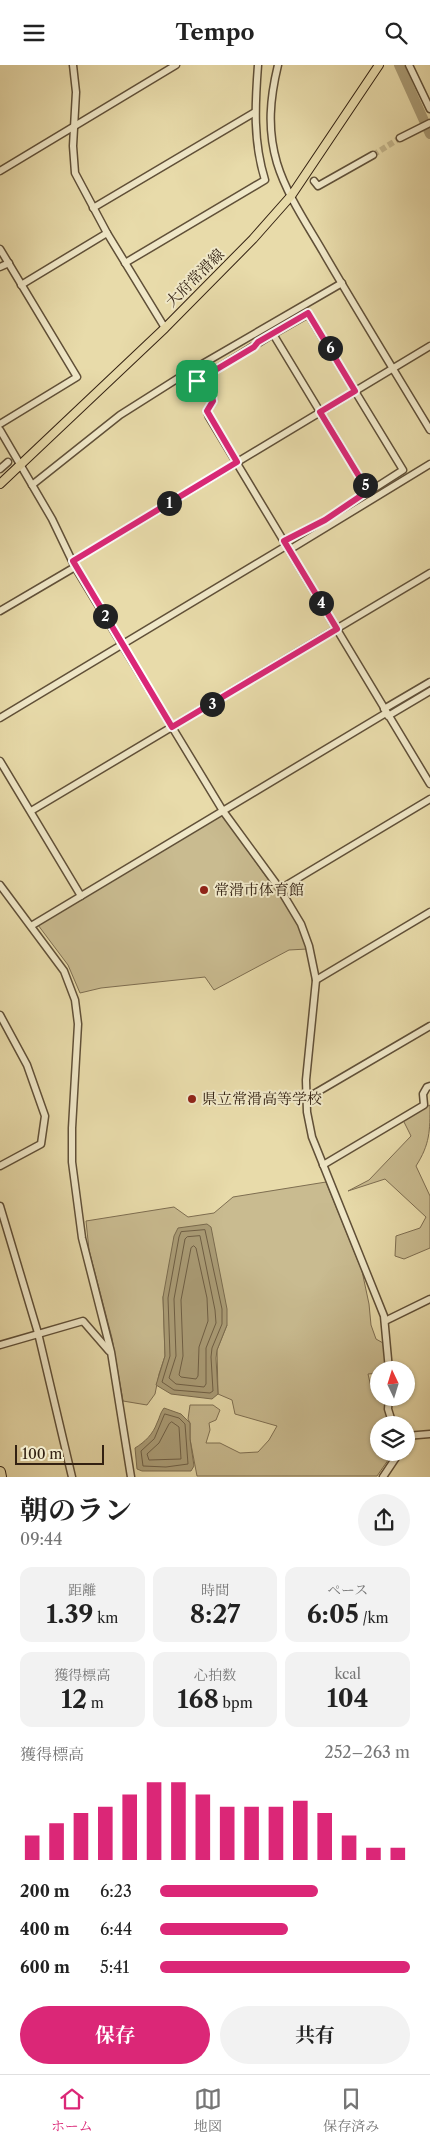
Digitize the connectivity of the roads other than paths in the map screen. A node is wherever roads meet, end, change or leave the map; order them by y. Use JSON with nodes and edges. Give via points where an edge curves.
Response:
{"nodes":[{"id":1,"x":73,"y":65,"type":"edge"},
{"id":2,"x":176,"y":65,"type":"edge"},
{"id":3,"x":258,"y":65,"type":"edge"},
{"id":4,"x":278,"y":65,"type":"edge"},
{"id":5,"x":378,"y":65,"type":"edge"},
{"id":6,"x":409,"y":65,"type":"edge"},
{"id":7,"x":430,"y":109,"type":"edge"},
{"id":8,"x":255,"y":112,"type":"junction"},
{"id":9,"x":430,"y":123,"type":"edge"},
{"id":10,"x":75,"y":125,"type":"junction"},
{"id":11,"x":400,"y":138,"type":"tunnel mouth"},
{"id":12,"x":373,"y":155,"type":"tunnel mouth"},
{"id":13,"x":0,"y":171,"type":"edge"},
{"id":14,"x":314,"y":181,"type":"dead end"},
{"id":15,"x":291,"y":196,"type":"junction"},
{"id":16,"x":93,"y":208,"type":"junction"},
{"id":17,"x":107,"y":233,"type":"junction"},
{"id":18,"x":0,"y":249,"type":"edge"},
{"id":19,"x":9,"y":263,"type":"junction"},
{"id":20,"x":125,"y":263,"type":"junction"},
{"id":21,"x":0,"y":267,"type":"edge"},
{"id":22,"x":342,"y":283,"type":"junction"},
{"id":23,"x":22,"y":285,"type":"junction"},
{"id":24,"x":165,"y":328,"type":"junction"},
{"id":25,"x":273,"y":334,"type":"junction"},
{"id":26,"x":430,"y":346,"type":"edge"},
{"id":27,"x":393,"y":369,"type":"junction"},
{"id":28,"x":185,"y":374,"type":"junction"},
{"id":29,"x":197,"y":381,"type":"junction"},
{"id":30,"x":355,"y":391,"type":"junction"},
{"id":31,"x":320,"y":412,"type":"junction"},
{"id":32,"x":0,"y":424,"type":"edge"},
{"id":33,"x":0,"y":430,"type":"edge"},
{"id":34,"x":430,"y":430,"type":"edge"},
{"id":35,"x":8,"y":462,"type":"dead end"},
{"id":36,"x":237,"y":462,"type":"junction"},
{"id":37,"x":21,"y":464,"type":"junction"},
{"id":38,"x":430,"y":464,"type":"edge"},
{"id":39,"x":0,"y":469,"type":"edge"},
{"id":40,"x":0,"y":484,"type":"edge"},
{"id":41,"x":32,"y":485,"type":"junction"},
{"id":42,"x":368,"y":491,"type":"junction"},
{"id":43,"x":286,"y":546,"type":"junction"},
{"id":44,"x":74,"y":564,"type":"junction"},
{"id":45,"x":430,"y":573,"type":"edge"},
{"id":46,"x":0,"y":611,"type":"edge"},
{"id":47,"x":337,"y":629,"type":"junction"},
{"id":48,"x":122,"y":645,"type":"junction"},
{"id":49,"x":430,"y":682,"type":"edge"},
{"id":50,"x":430,"y":691,"type":"edge"},
{"id":51,"x":386,"y":713,"type":"junction"},
{"id":52,"x":0,"y":718,"type":"edge"},
{"id":53,"x":172,"y":727,"type":"junction"},
{"id":54,"x":0,"y":761,"type":"edge"},
{"id":55,"x":430,"y":784,"type":"edge"},
{"id":56,"x":430,"y":799,"type":"edge"},
{"id":57,"x":31,"y":811,"type":"junction"},
{"id":58,"x":223,"y":811,"type":"junction"},
{"id":59,"x":0,"y":885,"type":"edge"},
{"id":60,"x":280,"y":889,"type":"junction"},
{"id":61,"x":81,"y":896,"type":"junction"},
{"id":62,"x":430,"y":912,"type":"edge"},
{"id":63,"x":31,"y":926,"type":"junction"},
{"id":64,"x":316,"y":980,"type":"junction"},
{"id":65,"x":0,"y":1015,"type":"edge"},
{"id":66,"x":430,"y":1025,"type":"edge"},
{"id":67,"x":430,"y":1086,"type":"edge"},
{"id":68,"x":306,"y":1098,"type":"junction"},
{"id":69,"x":323,"y":1165,"type":"junction"},
{"id":70,"x":0,"y":1166,"type":"edge"},
{"id":71,"x":0,"y":1206,"type":"edge"},
{"id":72,"x":430,"y":1299,"type":"edge"},
{"id":73,"x":385,"y":1321,"type":"junction"},
{"id":74,"x":38,"y":1333,"type":"junction"},
{"id":75,"x":0,"y":1345,"type":"edge"},
{"id":76,"x":111,"y":1352,"type":"junction"},
{"id":77,"x":388,"y":1361,"type":"edge"},
{"id":78,"x":430,"y":1434,"type":"edge"},
{"id":79,"x":415,"y":1435,"type":"edge"},
{"id":80,"x":394,"y":1461,"type":"edge"},
{"id":81,"x":0,"y":1472,"type":"edge"},
{"id":82,"x":1,"y":1477,"type":"edge"},
{"id":83,"x":72,"y":1477,"type":"edge"},
{"id":84,"x":131,"y":1477,"type":"edge"},
{"id":85,"x":383,"y":1477,"type":"edge"}],
"edges":[{"from":1,"to":10,"type":"street"},
{"from":2,"to":10,"type":"street"},
{"from":3,"to":8,"type":"street"},
{"from":4,"to":15,"type":"street","via":[[270,104],[271,133],[276,161]]},
{"from":5,"to":15,"type":"main road","name":"大府常滑線"},
{"from":6,"to":7,"type":"street"},
{"from":8,"to":16,"type":"street"},
{"from":8,"to":20,"type":"street","via":[[256,147],[265,180]]},
{"from":9,"to":11,"type":"street"},
{"from":10,"to":13,"type":"street"},
{"from":10,"to":16,"type":"street","via":[[75,173]]},
{"from":12,"to":14,"type":"street","via":[[318,187]]},
{"from":15,"to":22,"type":"street"},
{"from":15,"to":24,"type":"main road","name":"大府常滑線"},
{"from":16,"to":17,"type":"street"},
{"from":17,"to":20,"type":"street"},
{"from":17,"to":23,"type":"street"},
{"from":18,"to":19,"type":"street"},
{"from":19,"to":21,"type":"street"},
{"from":19,"to":23,"type":"street"},
{"from":20,"to":24,"type":"street"},
{"from":22,"to":27,"type":"street"},
{"from":22,"to":28,"type":"street"},
{"from":23,"to":32,"type":"street","via":[[77,377]]},
{"from":24,"to":37,"type":"main road","name":"大府常滑線"},
{"from":25,"to":29,"type":"street"},
{"from":25,"to":30,"type":"street","via":[[308,313]]},
{"from":25,"to":31,"type":"street"},
{"from":26,"to":27,"type":"street"},
{"from":27,"to":30,"type":"street"},
{"from":27,"to":34,"type":"street"},
{"from":28,"to":29,"type":"street","via":[[190,380]]},
{"from":28,"to":41,"type":"street","via":[[120,415]]},
{"from":29,"to":36,"type":"street","via":[[212,396],[213,401],[207,411]]},
{"from":30,"to":31,"type":"street"},
{"from":30,"to":42,"type":"street","via":[[403,470]]},
{"from":31,"to":36,"type":"street"},
{"from":31,"to":42,"type":"street"},
{"from":33,"to":37,"type":"street"},
{"from":35,"to":39,"type":"street"},
{"from":36,"to":43,"type":"street"},
{"from":36,"to":44,"type":"street"},
{"from":37,"to":40,"type":"main road","name":"大府常滑線"},
{"from":37,"to":41,"type":"street"},
{"from":38,"to":43,"type":"street"},
{"from":41,"to":44,"type":"street"},
{"from":42,"to":43,"type":"street"},
{"from":43,"to":47,"type":"street"},
{"from":43,"to":48,"type":"street"},
{"from":44,"to":46,"type":"street"},
{"from":44,"to":48,"type":"street"},
{"from":45,"to":47,"type":"street"},
{"from":47,"to":51,"type":"street"},
{"from":47,"to":53,"type":"street"},
{"from":48,"to":52,"type":"street"},
{"from":48,"to":53,"type":"street"},
{"from":49,"to":51,"type":"street"},
{"from":50,"to":51,"type":"street"},
{"from":51,"to":55,"type":"street"},
{"from":51,"to":58,"type":"street"},
{"from":53,"to":57,"type":"street"},
{"from":53,"to":58,"type":"street"},
{"from":54,"to":57,"type":"street"},
{"from":56,"to":60,"type":"street"},
{"from":57,"to":61,"type":"street"},
{"from":58,"to":60,"type":"street"},
{"from":58,"to":61,"type":"street"},
{"from":59,"to":63,"type":"street"},
{"from":60,"to":64,"type":"street","via":[[304,933]]},
{"from":61,"to":63,"type":"street"},
{"from":62,"to":64,"type":"street"},
{"from":63,"to":76,"type":"street","via":[[64,971],[75,1000],[78,1024],[72,1162],[82,1238]]},
{"from":64,"to":68,"type":"street"},
{"from":65,"to":70,"type":"street","via":[[27,1065],[45,1119],[40,1144]]},
{"from":66,"to":68,"type":"street"},
{"from":67,"to":69,"type":"street","via":[[423,1093],[424,1105]]},
{"from":68,"to":69,"type":"street","via":[[312,1137]]},
{"from":69,"to":73,"type":"street"},
{"from":71,"to":74,"type":"street"},
{"from":72,"to":73,"type":"street"},
{"from":73,"to":77,"type":"street"},
{"from":74,"to":75,"type":"street"},
{"from":74,"to":76,"type":"street","via":[[83,1321]]},
{"from":74,"to":83,"type":"street"},
{"from":76,"to":84,"type":"street"},
{"from":78,"to":79,"type":"street"},
{"from":80,"to":85,"type":"street"},
{"from":81,"to":82,"type":"highway"}]}
